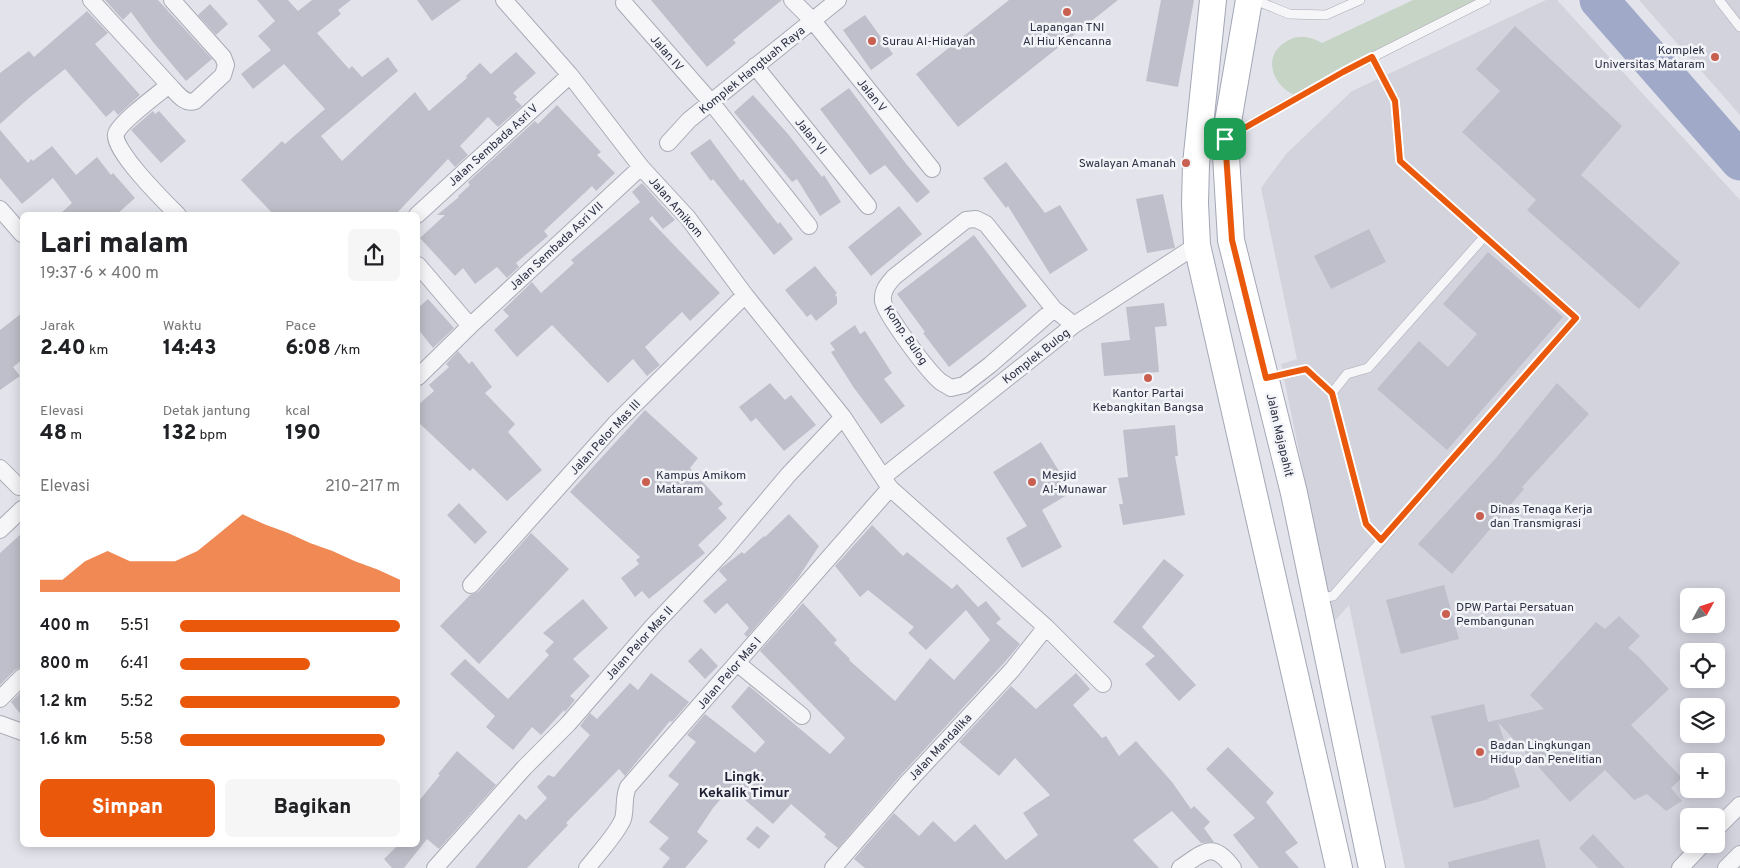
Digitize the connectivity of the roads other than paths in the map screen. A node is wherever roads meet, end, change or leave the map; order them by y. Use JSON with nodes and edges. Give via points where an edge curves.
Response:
{"nodes":[{"id":1,"x":91,"y":0,"type":"edge"},
{"id":2,"x":172,"y":0,"type":"edge"},
{"id":3,"x":504,"y":0,"type":"edge"},
{"id":4,"x":792,"y":0,"type":"edge"},
{"id":5,"x":838,"y":0,"type":"edge"},
{"id":6,"x":1213,"y":0,"type":"edge"},
{"id":7,"x":1249,"y":0,"type":"edge"},
{"id":8,"x":1255,"y":0,"type":"edge"},
{"id":9,"x":1360,"y":0,"type":"edge"},
{"id":10,"x":1486,"y":0,"type":"edge"},
{"id":11,"x":1719,"y":0,"type":"edge"},
{"id":12,"x":624,"y":3,"type":"dead end"},
{"id":13,"x":812,"y":21,"type":"junction"},
{"id":14,"x":1740,"y":27,"type":"edge"},
{"id":15,"x":1372,"y":57,"type":"junction"},
{"id":16,"x":755,"y":66,"type":"junction"},
{"id":17,"x":570,"y":75,"type":"junction"},
{"id":18,"x":169,"y":85,"type":"junction"},
{"id":19,"x":710,"y":102,"type":"junction"},
{"id":20,"x":1225,"y":139,"type":"junction"},
{"id":21,"x":668,"y":143,"type":"dead end"},
{"id":22,"x":641,"y":167,"type":"junction"},
{"id":23,"x":932,"y":169,"type":"dead end"},
{"id":24,"x":868,"y":206,"type":"dead end"},
{"id":25,"x":0,"y":209,"type":"edge"},
{"id":26,"x":175,"y":212,"type":"edge"},
{"id":27,"x":419,"y":212,"type":"edge"},
{"id":28,"x":809,"y":226,"type":"dead end"},
{"id":29,"x":20,"y":232,"type":"edge"},
{"id":30,"x":1484,"y":237,"type":"junction"},
{"id":31,"x":1197,"y":245,"type":"junction"},
{"id":32,"x":420,"y":267,"type":"edge"},
{"id":33,"x":745,"y":295,"type":"junction"},
{"id":34,"x":1054,"y":309,"type":"junction"},
{"id":35,"x":470,"y":326,"type":"junction"},
{"id":36,"x":1074,"y":326,"type":"junction"},
{"id":37,"x":420,"y":375,"type":"edge"},
{"id":38,"x":1266,"y":377,"type":"junction"},
{"id":39,"x":1228,"y":381,"type":"junction"},
{"id":40,"x":1332,"y":393,"type":"junction"},
{"id":41,"x":844,"y":417,"type":"junction"},
{"id":42,"x":0,"y":468,"type":"edge"},
{"id":43,"x":886,"y":482,"type":"junction"},
{"id":44,"x":19,"y":487,"type":"dead end"},
{"id":45,"x":20,"y":511,"type":"edge"},
{"id":46,"x":0,"y":530,"type":"edge"},
{"id":47,"x":1381,"y":540,"type":"junction"},
{"id":48,"x":471,"y":585,"type":"dead end"},
{"id":49,"x":1316,"y":598,"type":"junction"},
{"id":50,"x":1046,"y":627,"type":"junction"},
{"id":51,"x":738,"y":663,"type":"junction"},
{"id":52,"x":20,"y":679,"type":"edge"},
{"id":53,"x":1103,"y":684,"type":"dead end"},
{"id":54,"x":0,"y":699,"type":"edge"},
{"id":55,"x":802,"y":716,"type":"dead end"},
{"id":56,"x":0,"y":724,"type":"edge"},
{"id":57,"x":20,"y":731,"type":"edge"},
{"id":58,"x":1740,"y":805,"type":"edge"},
{"id":59,"x":1725,"y":821,"type":"edge"},
{"id":60,"x":1694,"y":853,"type":"edge"},
{"id":61,"x":1740,"y":854,"type":"edge"},
{"id":62,"x":435,"y":868,"type":"edge"},
{"id":63,"x":587,"y":868,"type":"edge"},
{"id":64,"x":833,"y":868,"type":"edge"},
{"id":65,"x":1180,"y":868,"type":"edge"},
{"id":66,"x":1233,"y":868,"type":"edge"},
{"id":67,"x":1340,"y":868,"type":"edge"},
{"id":68,"x":1372,"y":868,"type":"edge"},
{"id":69,"x":1680,"y":868,"type":"edge"},
{"id":70,"x":1726,"y":868,"type":"edge"}],
"edges":[{"from":1,"to":18,"type":"street"},
{"from":2,"to":18,"type":"street","via":[[226,64],[223,75],[195,101],[186,101]]},
{"from":3,"to":17,"type":"street","name":"Jalan Amikom"},
{"from":4,"to":13,"type":"street","name":"Jalan V"},
{"from":5,"to":13,"type":"street","name":"Komplek Hangtuah Raya"},
{"from":6,"to":31,"type":"main road","via":[[1196,164]]},
{"from":7,"to":20,"type":"main road","name":"Jalan Majapahit"},
{"from":8,"to":9,"type":"lane","via":[[1289,14],[1326,15]]},
{"from":10,"to":15,"type":"lane"},
{"from":11,"to":14,"type":"lane"},
{"from":12,"to":19,"type":"street","name":"Jalan IV"},
{"from":13,"to":16,"type":"street","name":"Komplek Hangtuah Raya"},
{"from":13,"to":23,"type":"street","name":"Jalan V"},
{"from":15,"to":20,"type":"lane"},
{"from":15,"to":30,"type":"lane","via":[[1395,101],[1400,161]]},
{"from":16,"to":19,"type":"street","name":"Komplek Hangtuah Raya"},
{"from":16,"to":24,"type":"street","name":"Jalan VI"},
{"from":17,"to":22,"type":"street","name":"Jalan Amikom"},
{"from":17,"to":27,"type":"street","name":"Jalan Sembada Asri V"},
{"from":18,"to":26,"type":"street","via":[[121,126],[116,142]]},
{"from":19,"to":21,"type":"street","name":"Komplek Hangtuah Raya"},
{"from":19,"to":28,"type":"street","name":"Jalan IV"},
{"from":20,"to":38,"type":"main road","name":"Jalan Majapahit","via":[[1232,240]]},
{"from":22,"to":33,"type":"street","name":"Jalan Amikom","via":[[688,218]]},
{"from":22,"to":35,"type":"street","name":"Jalan Sembada Asri VII"},
{"from":25,"to":29,"type":"street"},
{"from":30,"to":40,"type":"lane","via":[[1368,368],[1347,374]]},
{"from":30,"to":47,"type":"lane","via":[[1576,318]]},
{"from":31,"to":36,"type":"street","name":"Komplek Bulog"},
{"from":31,"to":39,"type":"main road"},
{"from":32,"to":35,"type":"street"},
{"from":33,"to":41,"type":"street","name":"Jalan Amikom"},
{"from":33,"to":48,"type":"street","name":"Jalan Pelor Mas III","via":[[615,424]]},
{"from":34,"to":34,"type":"street","name":"Komp. Bulog","via":[[986,224],[976,219],[966,220],[894,277],[886,287],[883,301],[927,367],[940,382],[951,388],[964,385]]},
{"from":34,"to":36,"type":"street","name":"Komp. Bulog"},
{"from":35,"to":37,"type":"street","name":"Jalan Sembada Asri VII"},
{"from":36,"to":43,"type":"street","name":"Komplek Bulog"},
{"from":38,"to":39,"type":"main road"},
{"from":38,"to":40,"type":"lane","via":[[1306,369]]},
{"from":38,"to":49,"type":"main road","name":"Jalan Majapahit"},
{"from":39,"to":67,"type":"main road"},
{"from":40,"to":47,"type":"lane","via":[[1366,524]]},
{"from":41,"to":43,"type":"street","name":"Jalan Amikom"},
{"from":41,"to":62,"type":"street","name":"Jalan Pelor Mas II"},
{"from":42,"to":44,"type":"street"},
{"from":43,"to":50,"type":"street","name":"Jalan Amikom"},
{"from":43,"to":51,"type":"street","name":"Jalan Pelor Mas I"},
{"from":45,"to":46,"type":"street"},
{"from":47,"to":49,"type":"lane","via":[[1333,596]]},
{"from":49,"to":68,"type":"main road","name":"Jalan Majapahit"},
{"from":50,"to":53,"type":"street","name":"Jalan Amikom"},
{"from":50,"to":64,"type":"street","name":"Jalan Mandalika","via":[[1012,670]]},
{"from":51,"to":55,"type":"street"},
{"from":51,"to":63,"type":"street","name":"Jalan Pelor Mas I","via":[[628,788],[620,825]]},
{"from":52,"to":54,"type":"street"},
{"from":56,"to":57,"type":"street"},
{"from":58,"to":59,"type":"street"},
{"from":60,"to":69,"type":"street"},
{"from":61,"to":70,"type":"street"},
{"from":65,"to":66,"type":"street","via":[[1207,852],[1218,851]]}]}
